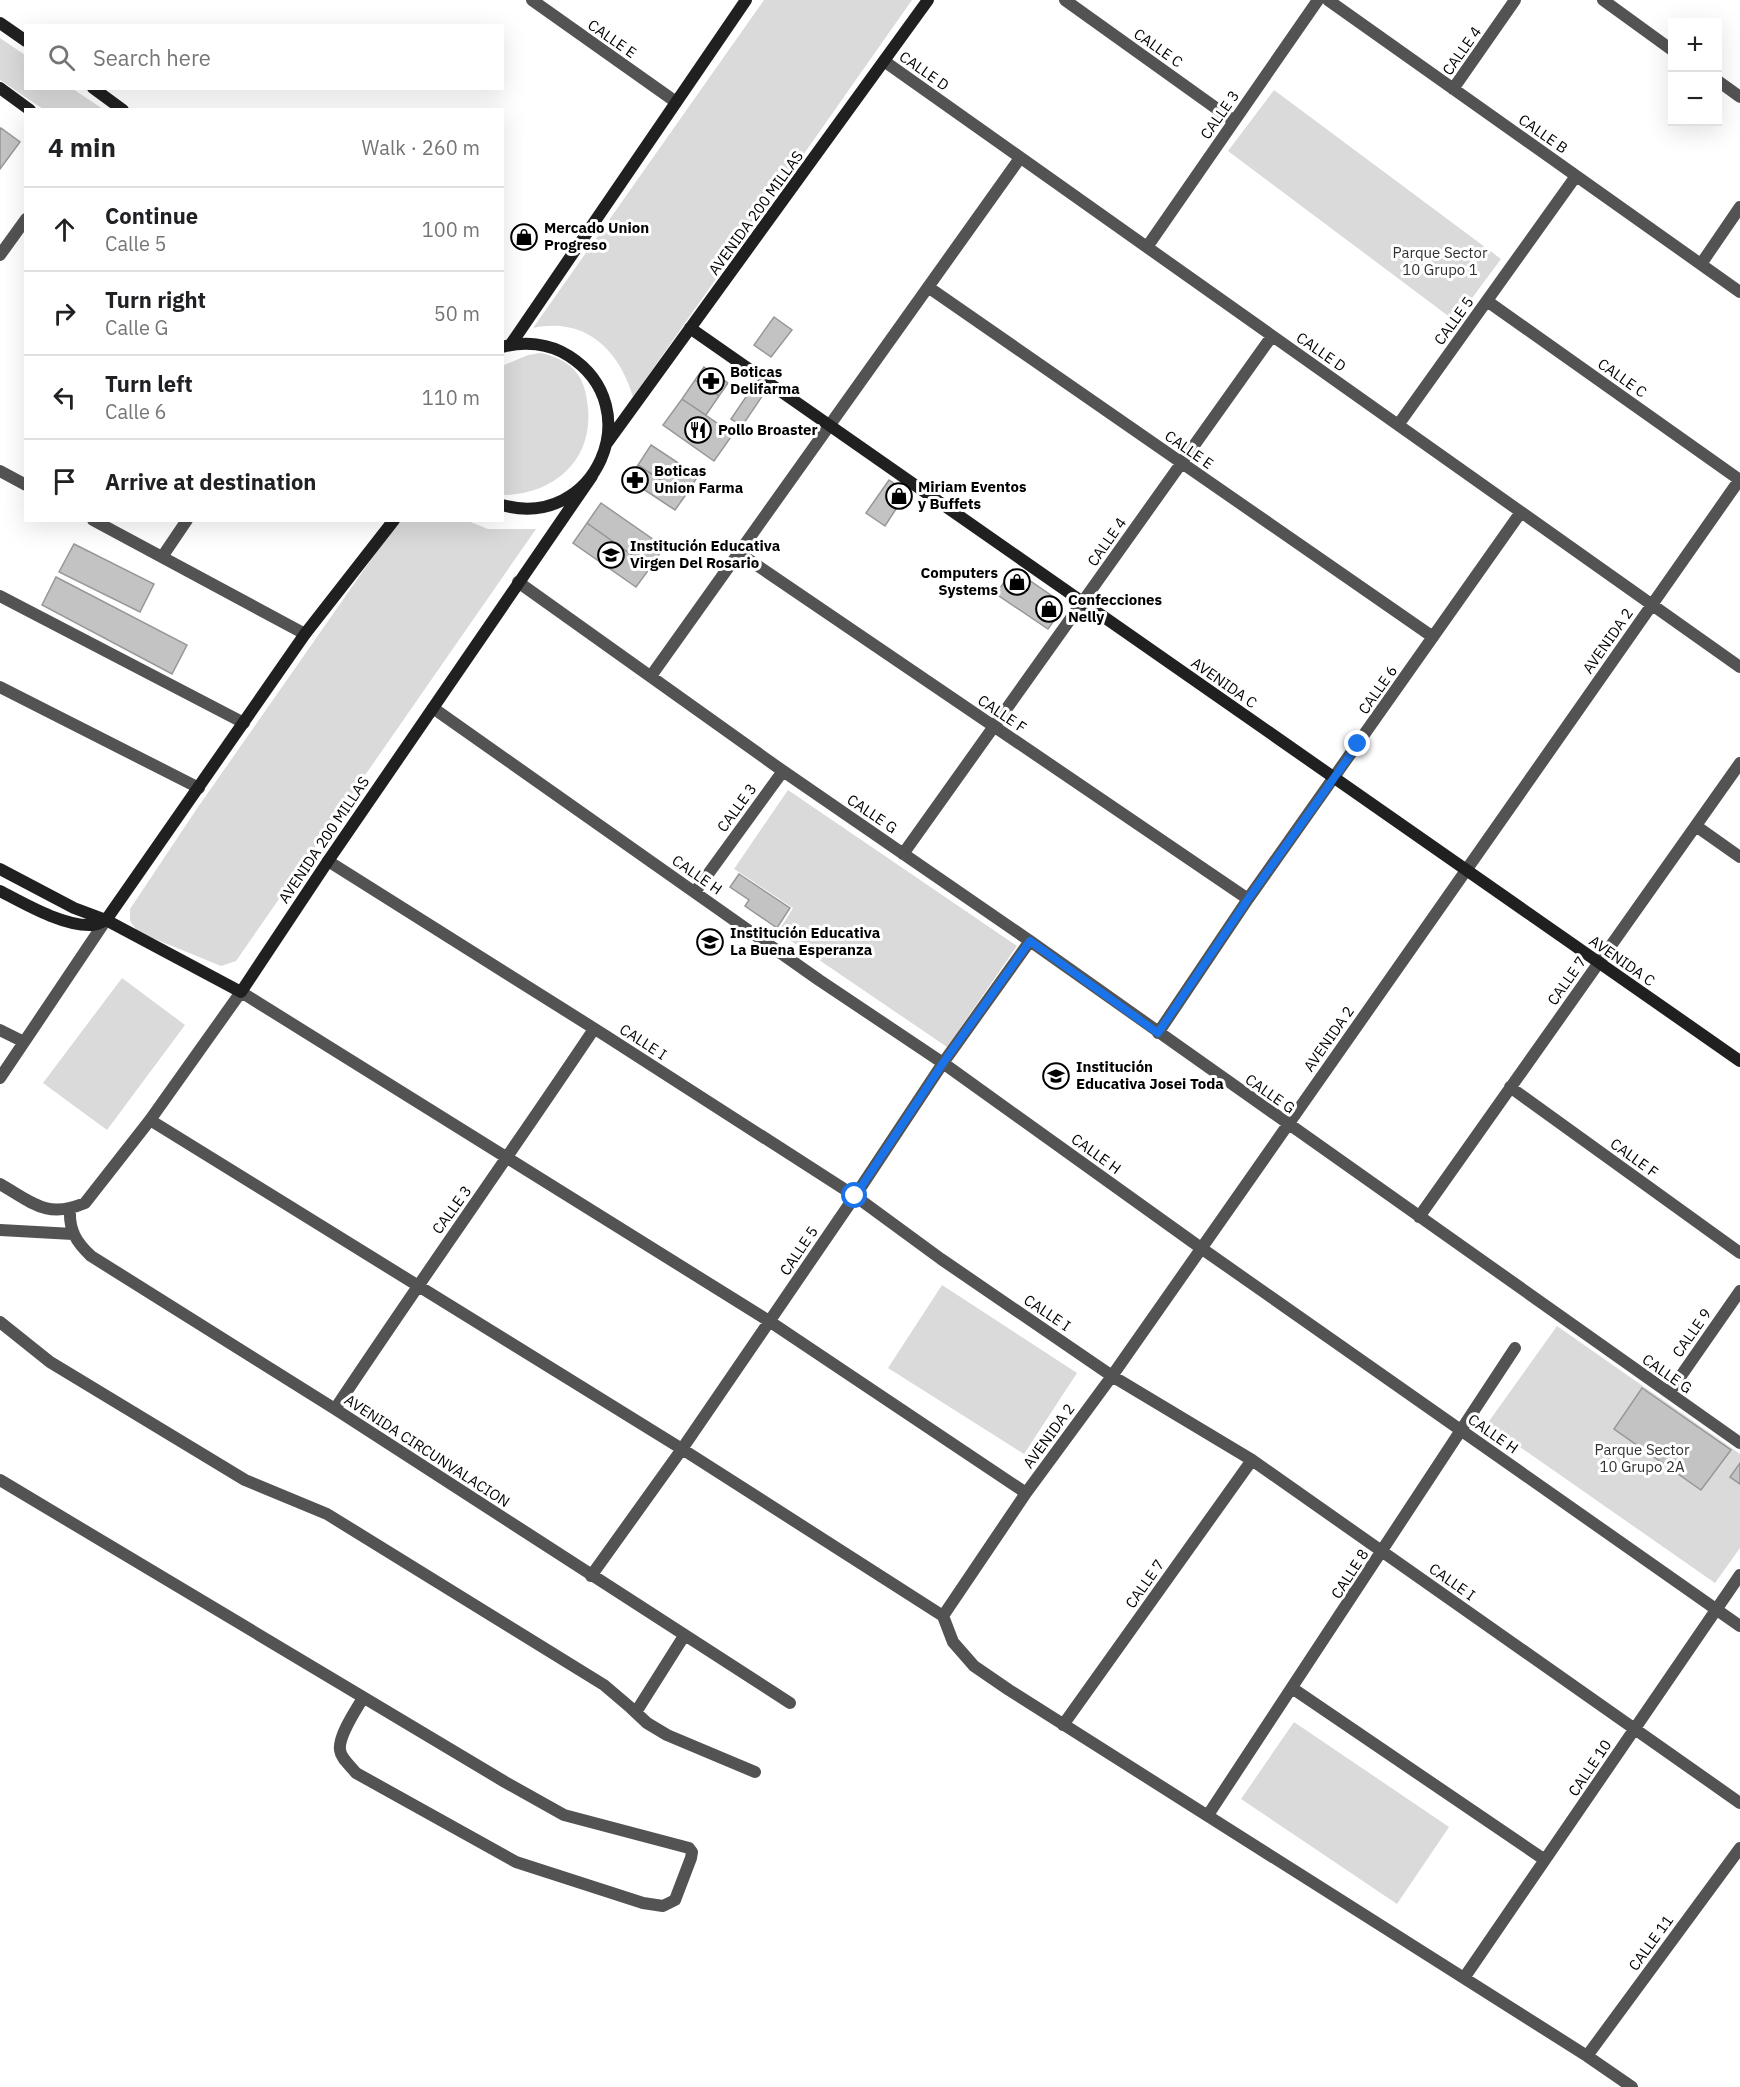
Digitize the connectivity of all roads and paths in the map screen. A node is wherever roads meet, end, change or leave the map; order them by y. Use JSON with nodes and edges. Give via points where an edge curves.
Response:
{"nodes":[{"id":1,"x":532,"y":0,"type":"edge"},
{"id":2,"x":746,"y":0,"type":"edge"},
{"id":3,"x":928,"y":0,"type":"edge"},
{"id":4,"x":1065,"y":0,"type":"edge"},
{"id":5,"x":1318,"y":0,"type":"edge"},
{"id":6,"x":1328,"y":0,"type":"edge"},
{"id":7,"x":1515,"y":0,"type":"edge"},
{"id":8,"x":1602,"y":0,"type":"edge"},
{"id":9,"x":0,"y":23,"type":"edge"},
{"id":10,"x":24,"y":40,"type":"edge"},
{"id":11,"x":1668,"y":47,"type":"edge"},
{"id":12,"x":884,"y":61,"type":"junction"},
{"id":13,"x":1722,"y":84,"type":"edge"},
{"id":14,"x":0,"y":88,"type":"edge"},
{"id":15,"x":1454,"y":89,"type":"junction"},
{"id":16,"x":96,"y":90,"type":"edge"},
{"id":17,"x":1740,"y":97,"type":"edge"},
{"id":18,"x":676,"y":102,"type":"junction"},
{"id":19,"x":27,"y":108,"type":"edge"},
{"id":20,"x":120,"y":108,"type":"edge"},
{"id":21,"x":1234,"y":121,"type":"junction"},
{"id":22,"x":1020,"y":158,"type":"junction"},
{"id":23,"x":1576,"y":176,"type":"junction"},
{"id":24,"x":1740,"y":207,"type":"edge"},
{"id":25,"x":24,"y":222,"type":"edge"},
{"id":26,"x":1147,"y":247,"type":"junction"},
{"id":27,"x":0,"y":255,"type":"edge"},
{"id":28,"x":1701,"y":264,"type":"junction"},
{"id":29,"x":928,"y":287,"type":"junction"},
{"id":30,"x":1740,"y":292,"type":"edge"},
{"id":31,"x":1487,"y":301,"type":"junction"},
{"id":32,"x":690,"y":328,"type":"junction"},
{"id":33,"x":1272,"y":336,"type":"junction"},
{"id":34,"x":507,"y":346,"type":"edge"},
{"id":35,"x":1398,"y":425,"type":"junction"},
{"id":36,"x":830,"y":426,"type":"junction"},
{"id":37,"x":608,"y":443,"type":"junction"},
{"id":38,"x":1182,"y":463,"type":"junction"},
{"id":39,"x":0,"y":471,"type":"edge"},
{"id":40,"x":592,"y":476,"type":"junction"},
{"id":41,"x":1740,"y":480,"type":"edge"},
{"id":42,"x":24,"y":483,"type":"edge"},
{"id":43,"x":504,"y":505,"type":"edge"},
{"id":44,"x":1521,"y":512,"type":"junction"},
{"id":45,"x":97,"y":522,"type":"edge"},
{"id":46,"x":186,"y":522,"type":"edge"},
{"id":47,"x":392,"y":522,"type":"edge"},
{"id":48,"x":739,"y":554,"type":"junction"},
{"id":49,"x":162,"y":557,"type":"junction"},
{"id":50,"x":518,"y":582,"type":"junction"},
{"id":51,"x":0,"y":597,"type":"edge"},
{"id":52,"x":1083,"y":602,"type":"junction"},
{"id":53,"x":1651,"y":605,"type":"junction"},
{"id":54,"x":305,"y":634,"type":"junction"},
{"id":55,"x":1433,"y":638,"type":"junction"},
{"id":56,"x":1740,"y":667,"type":"edge"},
{"id":57,"x":651,"y":676,"type":"junction"},
{"id":58,"x":0,"y":687,"type":"edge"},
{"id":59,"x":433,"y":708,"type":"junction"},
{"id":60,"x":244,"y":723,"type":"junction"},
{"id":61,"x":993,"y":726,"type":"junction"},
{"id":62,"x":1740,"y":763,"type":"edge"},
{"id":63,"x":783,"y":771,"type":"junction"},
{"id":64,"x":1335,"y":778,"type":"junction"},
{"id":65,"x":199,"y":788,"type":"junction"},
{"id":66,"x":1696,"y":826,"type":"junction"},
{"id":67,"x":903,"y":854,"type":"junction"},
{"id":68,"x":1740,"y":857,"type":"edge"},
{"id":69,"x":328,"y":861,"type":"junction"},
{"id":70,"x":0,"y":869,"type":"edge"},
{"id":71,"x":1466,"y":870,"type":"junction"},
{"id":72,"x":0,"y":891,"type":"edge"},
{"id":73,"x":695,"y":892,"type":"junction"},
{"id":74,"x":1248,"y":899,"type":"junction"},
{"id":75,"x":106,"y":920,"type":"junction"},
{"id":76,"x":1030,"y":941,"type":"junction"},
{"id":77,"x":1599,"y":963,"type":"junction"},
{"id":78,"x":241,"y":992,"type":"junction"},
{"id":79,"x":594,"y":1029,"type":"junction"},
{"id":80,"x":0,"y":1030,"type":"edge"},
{"id":81,"x":1158,"y":1033,"type":"junction"},
{"id":82,"x":24,"y":1042,"type":"junction"},
{"id":83,"x":1740,"y":1062,"type":"edge"},
{"id":84,"x":943,"y":1063,"type":"junction"},
{"id":85,"x":0,"y":1078,"type":"edge"},
{"id":86,"x":1510,"y":1087,"type":"junction"},
{"id":87,"x":150,"y":1120,"type":"junction"},
{"id":88,"x":1287,"y":1125,"type":"junction"},
{"id":89,"x":508,"y":1157,"type":"junction"},
{"id":90,"x":0,"y":1184,"type":"edge"},
{"id":91,"x":855,"y":1196,"type":"junction"},
{"id":92,"x":70,"y":1210,"type":"junction"},
{"id":93,"x":1419,"y":1217,"type":"junction"},
{"id":94,"x":0,"y":1230,"type":"edge"},
{"id":95,"x":72,"y":1234,"type":"junction"},
{"id":96,"x":1201,"y":1248,"type":"junction"},
{"id":97,"x":1740,"y":1253,"type":"edge"},
{"id":98,"x":417,"y":1286,"type":"junction"},
{"id":99,"x":1740,"y":1291,"type":"edge"},
{"id":100,"x":769,"y":1321,"type":"junction"},
{"id":101,"x":0,"y":1322,"type":"edge"},
{"id":102,"x":1515,"y":1348,"type":"dead end"},
{"id":103,"x":1112,"y":1376,"type":"junction"},
{"id":104,"x":1668,"y":1393,"type":"junction"},
{"id":105,"x":335,"y":1409,"type":"junction"},
{"id":106,"x":1462,"y":1431,"type":"junction"},
{"id":107,"x":1740,"y":1443,"type":"edge"},
{"id":108,"x":682,"y":1449,"type":"junction"},
{"id":109,"x":1251,"y":1460,"type":"junction"},
{"id":110,"x":0,"y":1480,"type":"edge"},
{"id":111,"x":1026,"y":1493,"type":"junction"},
{"id":112,"x":1383,"y":1551,"type":"junction"},
{"id":113,"x":1740,"y":1575,"type":"edge"},
{"id":114,"x":591,"y":1576,"type":"junction"},
{"id":115,"x":1716,"y":1610,"type":"junction"},
{"id":116,"x":943,"y":1616,"type":"junction"},
{"id":117,"x":1740,"y":1626,"type":"edge"},
{"id":118,"x":684,"y":1636,"type":"junction"},
{"id":119,"x":1292,"y":1688,"type":"junction"},
{"id":120,"x":363,"y":1698,"type":"junction"},
{"id":121,"x":790,"y":1703,"type":"dead end"},
{"id":122,"x":636,"y":1712,"type":"junction"},
{"id":123,"x":1063,"y":1725,"type":"junction"},
{"id":124,"x":1635,"y":1729,"type":"junction"},
{"id":125,"x":755,"y":1772,"type":"dead end"},
{"id":126,"x":1740,"y":1803,"type":"edge"},
{"id":127,"x":1208,"y":1815,"type":"junction"},
{"id":128,"x":1740,"y":1848,"type":"edge"},
{"id":129,"x":1545,"y":1860,"type":"junction"},
{"id":130,"x":1464,"y":1978,"type":"junction"},
{"id":131,"x":1587,"y":2056,"type":"junction"},
{"id":132,"x":1632,"y":2087,"type":"edge"}],
"edges":[{"from":1,"to":18,"type":"street","name":"CALLE E"},
{"from":2,"to":18,"type":"street"},
{"from":3,"to":12,"type":"street","name":"AVENIDA 200 MILLAS"},
{"from":4,"to":21,"type":"street","name":"CALLE C"},
{"from":5,"to":21,"type":"street","name":"CALLE 3"},
{"from":6,"to":15,"type":"street","name":"CALLE B"},
{"from":7,"to":15,"type":"street","name":"CALLE 4"},
{"from":8,"to":11,"type":"street"},
{"from":9,"to":10,"type":"street"},
{"from":12,"to":22,"type":"street","name":"CALLE D"},
{"from":12,"to":32,"type":"street","name":"AVENIDA 200 MILLAS"},
{"from":13,"to":17,"type":"street"},
{"from":14,"to":19,"type":"street"},
{"from":15,"to":23,"type":"street","name":"CALLE B"},
{"from":16,"to":20,"type":"street"},
{"from":18,"to":34,"type":"street"},
{"from":21,"to":26,"type":"street","name":"CALLE 3"},
{"from":22,"to":26,"type":"street","name":"CALLE D"},
{"from":22,"to":29,"type":"street"},
{"from":23,"to":28,"type":"street","name":"CALLE B"},
{"from":23,"to":31,"type":"street","name":"CALLE 5"},
{"from":24,"to":28,"type":"street"},
{"from":25,"to":27,"type":"street"},
{"from":26,"to":33,"type":"street","name":"CALLE D"},
{"from":28,"to":30,"type":"street","name":"CALLE B"},
{"from":29,"to":36,"type":"street"},
{"from":29,"to":38,"type":"street","name":"CALLE E"},
{"from":31,"to":35,"type":"street","name":"CALLE 5"},
{"from":31,"to":41,"type":"street","name":"CALLE C"},
{"from":32,"to":36,"type":"street","name":"AVENIDA C"},
{"from":32,"to":37,"type":"street","name":"AVENIDA 200 MILLAS"},
{"from":33,"to":35,"type":"street","name":"CALLE D"},
{"from":33,"to":38,"type":"street","name":"CALLE 4"},
{"from":34,"to":37,"type":"street","via":[[548,346],[586,369],[607,408]]},
{"from":35,"to":44,"type":"street","name":"CALLE D"},
{"from":36,"to":48,"type":"street"},
{"from":36,"to":52,"type":"street","name":"AVENIDA C"},
{"from":37,"to":40,"type":"street"},
{"from":38,"to":52,"type":"street","name":"CALLE 4"},
{"from":38,"to":55,"type":"street","name":"CALLE E"},
{"from":39,"to":42,"type":"street"},
{"from":40,"to":43,"type":"street","via":[[580,489],[549,506],[531,509]]},
{"from":40,"to":50,"type":"street","name":"AVENIDA 200 MILLAS"},
{"from":41,"to":53,"type":"street","name":"AVENIDA 2"},
{"from":44,"to":53,"type":"street","name":"CALLE D"},
{"from":44,"to":55,"type":"street","name":"CALLE 6"},
{"from":45,"to":49,"type":"street"},
{"from":46,"to":49,"type":"street"},
{"from":47,"to":54,"type":"street"},
{"from":48,"to":57,"type":"street"},
{"from":48,"to":61,"type":"street","name":"CALLE F"},
{"from":49,"to":54,"type":"street"},
{"from":50,"to":57,"type":"street","name":"CALLE G"},
{"from":50,"to":59,"type":"street","name":"AVENIDA 200 MILLAS"},
{"from":51,"to":60,"type":"street"},
{"from":52,"to":61,"type":"street","name":"CALLE 4"},
{"from":52,"to":64,"type":"street","name":"AVENIDA C"},
{"from":53,"to":56,"type":"street","name":"CALLE D"},
{"from":53,"to":71,"type":"street","name":"AVENIDA 2"},
{"from":54,"to":60,"type":"street"},
{"from":55,"to":64,"type":"street","name":"CALLE 6"},
{"from":57,"to":63,"type":"street","name":"CALLE G"},
{"from":58,"to":65,"type":"street"},
{"from":59,"to":69,"type":"street","name":"AVENIDA 200 MILLAS"},
{"from":59,"to":73,"type":"street","name":"CALLE H"},
{"from":60,"to":65,"type":"street"},
{"from":61,"to":67,"type":"street","name":"CALLE 4"},
{"from":61,"to":74,"type":"street","name":"CALLE F"},
{"from":62,"to":66,"type":"street","name":"CALLE 7"},
{"from":63,"to":67,"type":"street","name":"CALLE G"},
{"from":63,"to":73,"type":"street","name":"CALLE 3"},
{"from":64,"to":71,"type":"street","name":"AVENIDA C"},
{"from":64,"to":74,"type":"street","name":"CALLE 6"},
{"from":65,"to":75,"type":"street"},
{"from":66,"to":68,"type":"street"},
{"from":66,"to":77,"type":"street","name":"CALLE 7"},
{"from":67,"to":76,"type":"street","name":"CALLE G"},
{"from":69,"to":78,"type":"street","name":"AVENIDA 200 MILLAS"},
{"from":69,"to":79,"type":"street","name":"CALLE I"},
{"from":70,"to":75,"type":"street","via":[[74,908]]},
{"from":71,"to":77,"type":"street","name":"AVENIDA C"},
{"from":71,"to":88,"type":"street","name":"AVENIDA 2"},
{"from":72,"to":75,"type":"street","via":[[76,923],[94,925]]},
{"from":73,"to":84,"type":"street","name":"CALLE H"},
{"from":74,"to":81,"type":"street","name":"CALLE 6"},
{"from":75,"to":78,"type":"street"},
{"from":75,"to":82,"type":"street"},
{"from":76,"to":81,"type":"street","name":"CALLE G"},
{"from":76,"to":84,"type":"street","name":"CALLE 5"},
{"from":77,"to":83,"type":"street","name":"AVENIDA C"},
{"from":77,"to":86,"type":"street","name":"CALLE 7"},
{"from":78,"to":87,"type":"street","name":"AVENIDA 200 MILLAS"},
{"from":78,"to":89,"type":"street"},
{"from":79,"to":89,"type":"street","name":"CALLE 3"},
{"from":79,"to":91,"type":"street","name":"CALLE I"},
{"from":80,"to":82,"type":"street"},
{"from":81,"to":88,"type":"street","name":"CALLE G"},
{"from":82,"to":85,"type":"street"},
{"from":84,"to":91,"type":"street","name":"CALLE 5"},
{"from":84,"to":96,"type":"street","name":"CALLE H"},
{"from":86,"to":93,"type":"street","name":"CALLE 7"},
{"from":86,"to":97,"type":"street","name":"CALLE F"},
{"from":87,"to":92,"type":"street","name":"AVENIDA 200 MILLAS","via":[[84,1203]]},
{"from":87,"to":98,"type":"street"},
{"from":88,"to":93,"type":"street","name":"CALLE G"},
{"from":88,"to":96,"type":"street","name":"AVENIDA 2"},
{"from":89,"to":98,"type":"street","name":"CALLE 3"},
{"from":89,"to":100,"type":"street"},
{"from":90,"to":92,"type":"street","via":[[42,1208]]},
{"from":91,"to":100,"type":"street","name":"CALLE 5"},
{"from":91,"to":103,"type":"street","name":"CALLE I","via":[[941,1260]]},
{"from":92,"to":95,"type":"street"},
{"from":93,"to":104,"type":"street","name":"CALLE G"},
{"from":94,"to":95,"type":"street"},
{"from":95,"to":105,"type":"street","name":"AVENIDA CIRCUNVALACION","via":[[91,1256]]},
{"from":96,"to":103,"type":"street","name":"AVENIDA 2"},
{"from":96,"to":106,"type":"street","name":"CALLE H"},
{"from":98,"to":105,"type":"street","name":"CALLE 3"},
{"from":98,"to":108,"type":"street"},
{"from":99,"to":104,"type":"street","name":"CALLE 9"},
{"from":100,"to":108,"type":"street","name":"CALLE 5"},
{"from":100,"to":111,"type":"street"},
{"from":101,"to":122,"type":"street","via":[[50,1362],[245,1480],[327,1514],[604,1685]]},
{"from":102,"to":106,"type":"street","name":"CALLE 8"},
{"from":103,"to":109,"type":"street","name":"CALLE I"},
{"from":103,"to":111,"type":"street","name":"AVENIDA 2"},
{"from":104,"to":107,"type":"street","name":"CALLE G"},
{"from":105,"to":114,"type":"street","name":"AVENIDA CIRCUNVALACION"},
{"from":106,"to":112,"type":"street","name":"CALLE 8"},
{"from":106,"to":115,"type":"street","name":"CALLE H"},
{"from":108,"to":114,"type":"street","name":"CALLE 5"},
{"from":108,"to":116,"type":"street"},
{"from":109,"to":112,"type":"street","name":"CALLE I"},
{"from":109,"to":123,"type":"street","name":"CALLE 7"},
{"from":110,"to":120,"type":"street"},
{"from":111,"to":116,"type":"street","name":"AVENIDA 2"},
{"from":112,"to":119,"type":"street","name":"CALLE 8"},
{"from":112,"to":124,"type":"street","name":"CALLE I"},
{"from":113,"to":115,"type":"street","name":"CALLE 10"},
{"from":114,"to":118,"type":"street","name":"AVENIDA CIRCUNVALACION"},
{"from":115,"to":117,"type":"street","name":"CALLE H"},
{"from":115,"to":124,"type":"street","name":"CALLE 10"},
{"from":116,"to":123,"type":"street","via":[[954,1642],[974,1666]]},
{"from":118,"to":121,"type":"street","name":"AVENIDA CIRCUNVALACION"},
{"from":118,"to":122,"type":"street"},
{"from":119,"to":127,"type":"street","name":"CALLE 8"},
{"from":119,"to":129,"type":"street"},
{"from":120,"to":120,"type":"street","via":[[564,1815],[689,1848],[692,1858],[675,1900],[663,1906],[644,1904],[516,1862],[356,1773],[340,1750],[342,1736]]},
{"from":122,"to":125,"type":"street","via":[[667,1735]]},
{"from":123,"to":127,"type":"street"},
{"from":124,"to":126,"type":"street","name":"CALLE I"},
{"from":124,"to":129,"type":"street","name":"CALLE 10"},
{"from":127,"to":130,"type":"street"},
{"from":128,"to":131,"type":"street","name":"CALLE 11"},
{"from":129,"to":130,"type":"street","name":"CALLE 10"},
{"from":130,"to":131,"type":"street"},
{"from":131,"to":132,"type":"street"}]}
